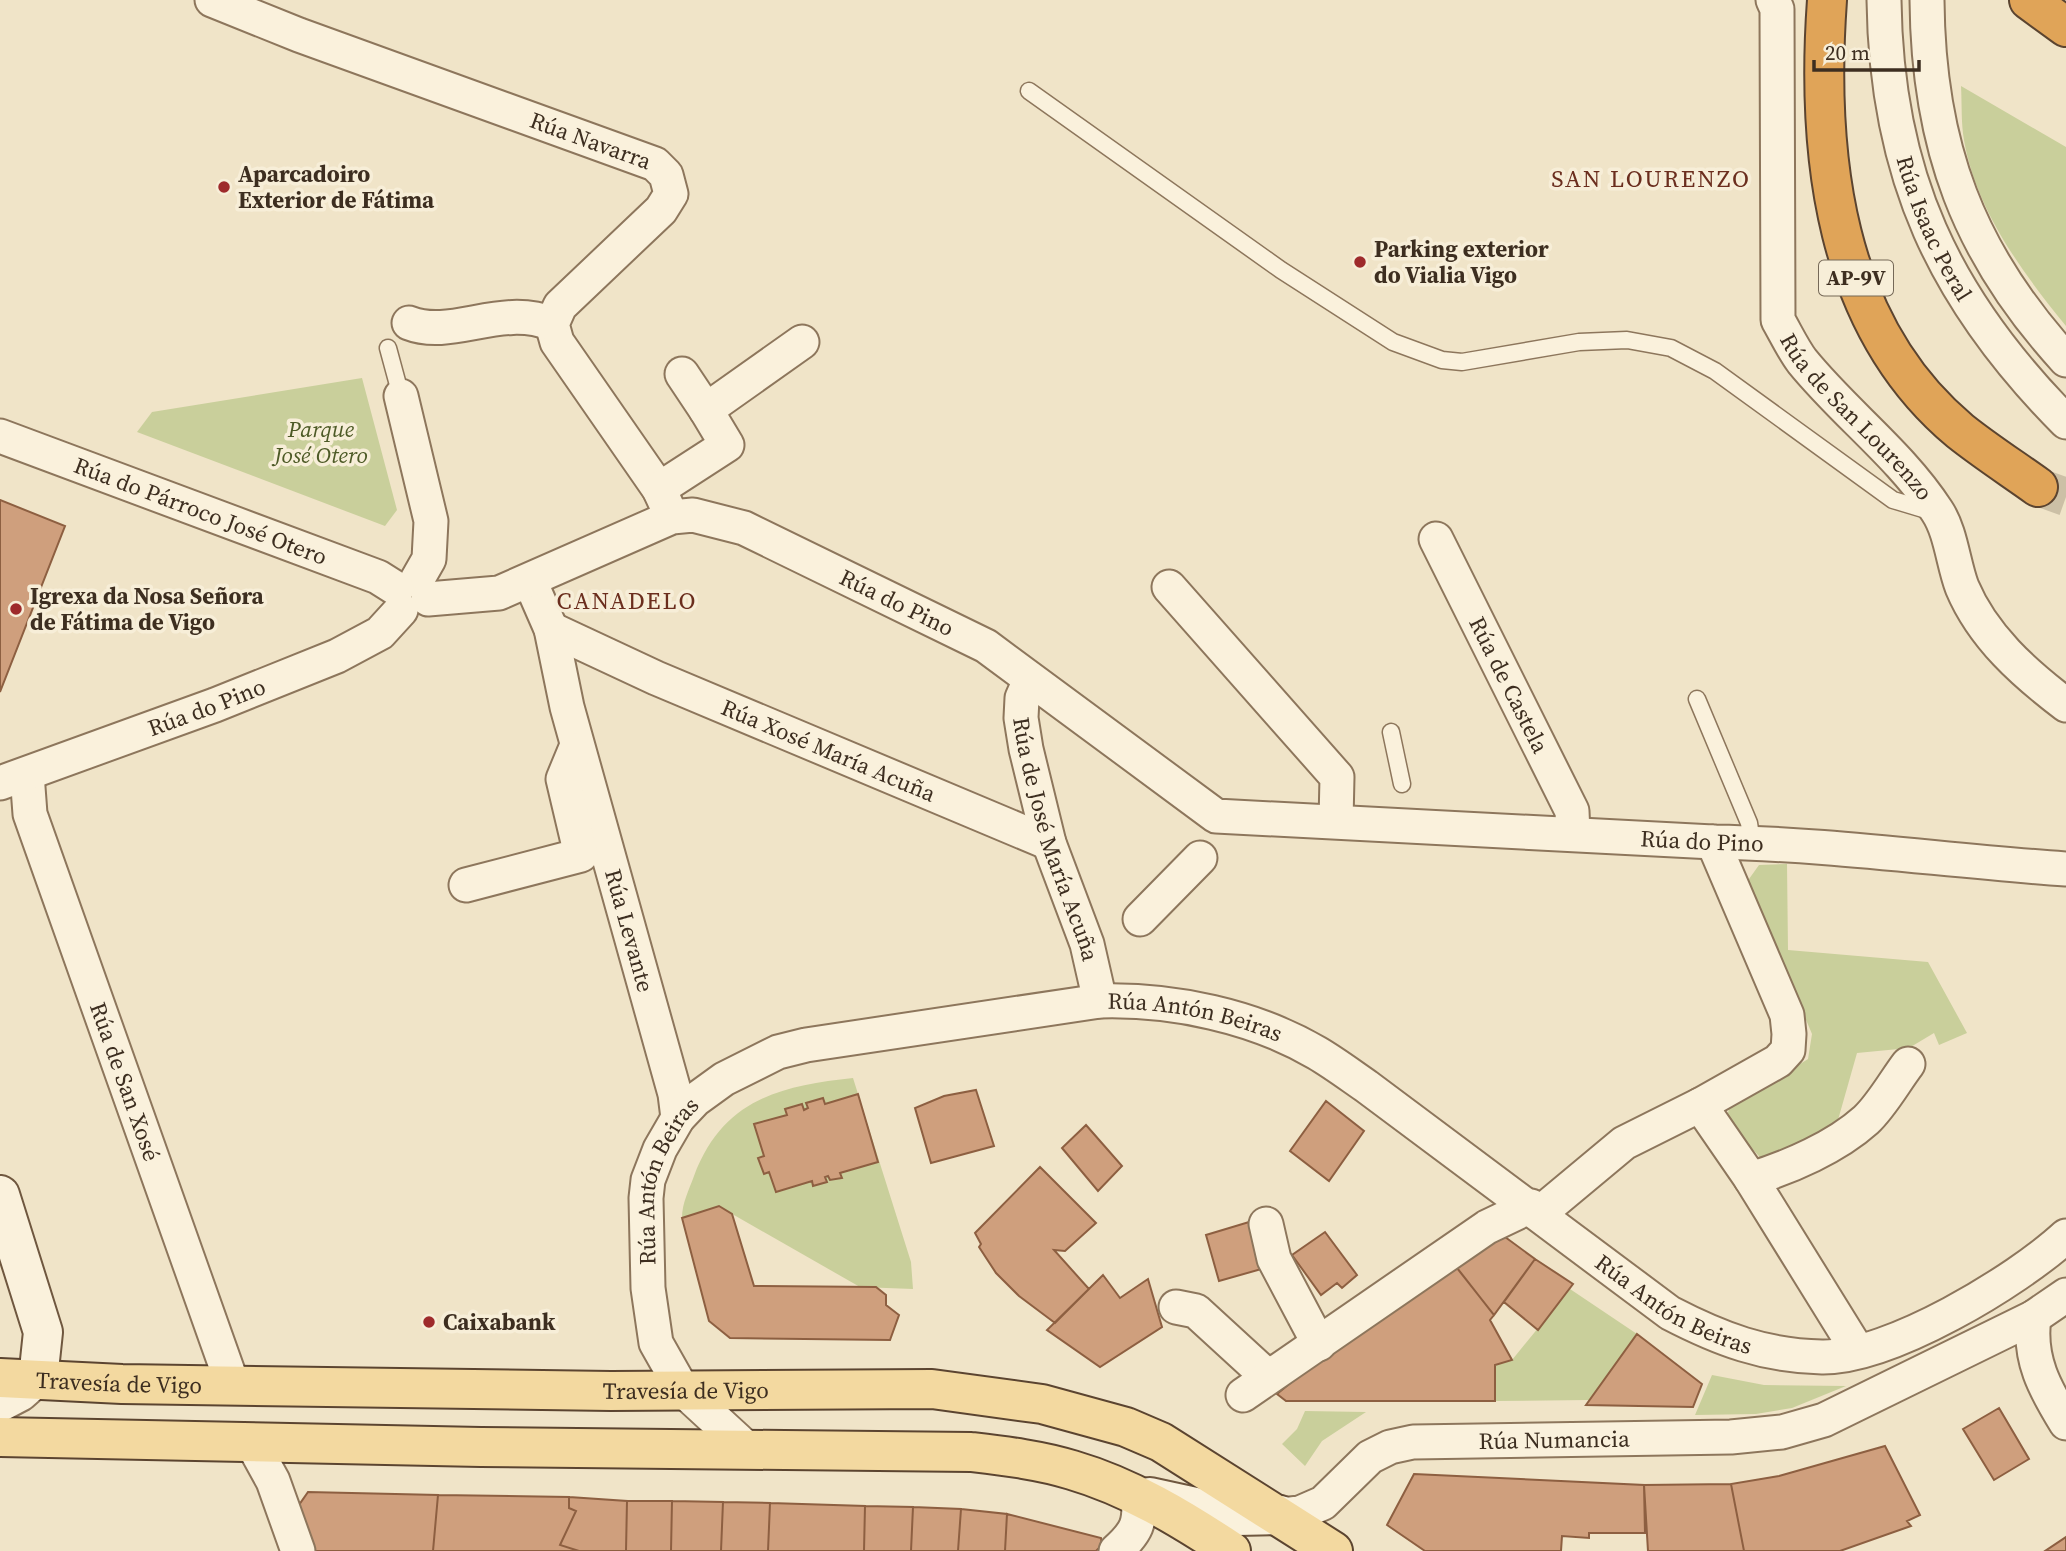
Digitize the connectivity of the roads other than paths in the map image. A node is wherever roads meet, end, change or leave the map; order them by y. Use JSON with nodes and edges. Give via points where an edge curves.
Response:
{"nodes":[{"id":1,"x":212,"y":0,"type":"edge"},
{"id":2,"x":1773,"y":0,"type":"edge"},
{"id":3,"x":1827,"y":0,"type":"edge"},
{"id":4,"x":1884,"y":0,"type":"edge"},
{"id":5,"x":1927,"y":0,"type":"edge"},
{"id":6,"x":2029,"y":0,"type":"edge"},
{"id":7,"x":2066,"y":27,"type":"edge"},
{"id":8,"x":1029,"y":91,"type":"dead end"},
{"id":9,"x":409,"y":323,"type":"dead end"},
{"id":10,"x":552,"y":324,"type":"junction"},
{"id":11,"x":802,"y":342,"type":"dead end"},
{"id":12,"x":388,"y":348,"type":"dead end"},
{"id":13,"x":2066,"y":360,"type":"edge"},
{"id":14,"x":682,"y":374,"type":"dead end"},
{"id":15,"x":401,"y":396,"type":"joint"},
{"id":16,"x":706,"y":410,"type":"junction"},
{"id":17,"x":2066,"y":422,"type":"edge"},
{"id":18,"x":0,"y":436,"type":"edge"},
{"id":19,"x":2038,"y":487,"type":"tunnel mouth"},
{"id":20,"x":666,"y":503,"type":"junction"},
{"id":21,"x":1939,"y":514,"type":"junction"},
{"id":22,"x":1436,"y":539,"type":"dead end"},
{"id":23,"x":530,"y":582,"type":"junction"},
{"id":24,"x":1169,"y":587,"type":"dead end"},
{"id":25,"x":411,"y":594,"type":"junction"},
{"id":26,"x":551,"y":629,"type":"junction"},
{"id":27,"x":608,"y":656,"type":"junction"},
{"id":28,"x":1030,"y":680,"type":"junction"},
{"id":29,"x":564,"y":695,"type":"junction"},
{"id":30,"x":1697,"y":699,"type":"dead end"},
{"id":31,"x":2065,"y":704,"type":"edge"},
{"id":32,"x":1391,"y":732,"type":"dead end"},
{"id":33,"x":577,"y":745,"type":"junction"},
{"id":34,"x":14,"y":779,"type":"edge"},
{"id":35,"x":1402,"y":783,"type":"dead end"},
{"id":36,"x":1336,"y":821,"type":"junction"},
{"id":37,"x":1573,"y":834,"type":"junction"},
{"id":38,"x":1713,"y":842,"type":"junction"},
{"id":39,"x":1049,"y":843,"type":"junction"},
{"id":40,"x":1752,"y":843,"type":"junction"},
{"id":41,"x":1200,"y":858,"type":"dead end"},
{"id":42,"x":2066,"y":869,"type":"edge"},
{"id":43,"x":466,"y":885,"type":"dead end"},
{"id":44,"x":1140,"y":919,"type":"dead end"},
{"id":45,"x":1100,"y":1001,"type":"junction"},
{"id":46,"x":1908,"y":1064,"type":"dead end"},
{"id":47,"x":1700,"y":1105,"type":"junction"},
{"id":48,"x":678,"y":1118,"type":"junction"},
{"id":49,"x":1751,"y":1179,"type":"junction"},
{"id":50,"x":0,"y":1195,"type":"edge"},
{"id":51,"x":1535,"y":1210,"type":"junction"},
{"id":52,"x":1266,"y":1224,"type":"dead end"},
{"id":53,"x":2066,"y":1236,"type":"edge"},
{"id":54,"x":2066,"y":1295,"type":"edge"},
{"id":55,"x":1176,"y":1307,"type":"dead end"},
{"id":56,"x":2034,"y":1317,"type":"junction"},
{"id":57,"x":656,"y":1343,"type":"junction"},
{"id":58,"x":1320,"y":1343,"type":"junction"},
{"id":59,"x":1857,"y":1350,"type":"junction"},
{"id":60,"x":0,"y":1378,"type":"edge"},
{"id":61,"x":38,"y":1379,"type":"junction"},
{"id":62,"x":233,"y":1386,"type":"junction"},
{"id":63,"x":682,"y":1389,"type":"junction"},
{"id":64,"x":611,"y":1391,"type":"junction"},
{"id":65,"x":0,"y":1405,"type":"edge"},
{"id":66,"x":2066,"y":1423,"type":"edge"},
{"id":67,"x":0,"y":1437,"type":"edge"},
{"id":68,"x":251,"y":1441,"type":"junction"},
{"id":69,"x":746,"y":1447,"type":"junction"},
{"id":70,"x":1138,"y":1495,"type":"junction"},
{"id":71,"x":1280,"y":1515,"type":"junction"},
{"id":72,"x":298,"y":1551,"type":"edge"},
{"id":73,"x":1116,"y":1551,"type":"edge"},
{"id":74,"x":1231,"y":1551,"type":"edge"},
{"id":75,"x":1333,"y":1551,"type":"edge"}],
"edges":[{"from":1,"to":10,"type":"street","name":"Rúa Navarra","via":[[655,164],[666,175],[671,194],[661,210],[560,306]]},
{"from":2,"to":21,"type":"street","name":"Rúa de San Lourenzo","via":[[1777,9],[1778,320],[1802,361],[1894,454]]},
{"from":3,"to":19,"type":"highway","number":"AP-9V","via":[[1823,63],[1829,179],[1849,264],[1882,336],[1918,387],[1959,430]]},
{"from":4,"to":17,"type":"street","name":"Rúa Isaac Peral","via":[[1889,95],[1921,213],[1970,308],[2004,354]]},
{"from":5,"to":13,"type":"street","name":"Rúa Isaac Peral","via":[[1933,92],[1961,200],[2006,288]]},
{"from":6,"to":7,"type":"highway"},
{"from":8,"to":21,"type":"lane","via":[[1281,270],[1393,342],[1442,360],[1462,362],[1579,342],[1627,340],[1671,348],[1715,371],[1894,500]]},
{"from":9,"to":10,"type":"street","via":[[425,329],[533,316]]},
{"from":10,"to":20,"type":"street","via":[[557,342]]},
{"from":11,"to":16,"type":"street"},
{"from":12,"to":15,"type":"lane"},
{"from":14,"to":16,"type":"street"},
{"from":15,"to":25,"type":"street","name":"Rúa do Pino","via":[[431,521],[429,559]]},
{"from":16,"to":20,"type":"street","via":[[727,445]]},
{"from":18,"to":25,"type":"street","name":"Rúa do Párroco José Otero","via":[[378,577]]},
{"from":20,"to":23,"type":"street","name":"Rúa do Pino"},
{"from":20,"to":28,"type":"street","name":"Rúa do Pino","via":[[744,528],[986,646]]},
{"from":21,"to":31,"type":"street","name":"Rúa de San Lourenzo","via":[[1975,612],[2027,675]]},
{"from":22,"to":37,"type":"street","name":"Rúa de Castela","via":[[1572,811]]},
{"from":23,"to":25,"type":"street","name":"Rúa do Pino","via":[[499,593]]},
{"from":23,"to":26,"type":"street","name":"Rúa Levante"},
{"from":24,"to":36,"type":"street","via":[[1337,777]]},
{"from":25,"to":34,"type":"street","name":"Rúa do Pino","via":[[380,633],[337,656]]},
{"from":26,"to":27,"type":"street","name":"Rúa Xosé María Acuña"},
{"from":26,"to":29,"type":"street","name":"Rúa Levante"},
{"from":27,"to":29,"type":"street","via":[[585,662]]},
{"from":27,"to":39,"type":"street","name":"Rúa Xosé María Acuña"},
{"from":28,"to":36,"type":"street","name":"Rúa do Pino","via":[[1216,816]]},
{"from":28,"to":39,"type":"street","name":"Rúa de José María Acuña","via":[[1022,698],[1021,718]]},
{"from":29,"to":33,"type":"street","name":"Rúa Levante"},
{"from":30,"to":40,"type":"lane","via":[[1749,823]]},
{"from":32,"to":35,"type":"lane"},
{"from":33,"to":43,"type":"street","name":"Rúa Levante","via":[[563,779],[581,855]]},
{"from":33,"to":48,"type":"street","name":"Rúa Levante"},
{"from":34,"to":62,"type":"street","name":"Rúa de San Xosé"},
{"from":36,"to":37,"type":"street","name":"Rúa do Pino"},
{"from":37,"to":38,"type":"street","name":"Rúa do Pino"},
{"from":38,"to":40,"type":"street","name":"Rúa do Pino"},
{"from":38,"to":47,"type":"street","via":[[1787,1015],[1789,1034],[1788,1050],[1778,1061]]},
{"from":39,"to":45,"type":"street","name":"Rúa de José María Acuña","via":[[1087,944]]},
{"from":40,"to":42,"type":"street","name":"Rúa do Pino"},
{"from":41,"to":44,"type":"street"},
{"from":45,"to":48,"type":"street","name":"Rúa Antón Beiras","via":[[778,1052],[724,1079]]},
{"from":45,"to":51,"type":"street","name":"Rúa Antón Beiras","via":[[1166,1003],[1272,1031],[1317,1053]]},
{"from":46,"to":49,"type":"street","via":[[1867,1119],[1838,1140]]},
{"from":47,"to":49,"type":"street"},
{"from":47,"to":51,"type":"street","via":[[1624,1143]]},
{"from":48,"to":57,"type":"street","name":"Rúa Antón Beiras","via":[[660,1149],[646,1198],[648,1288]]},
{"from":49,"to":59,"type":"street"},
{"from":50,"to":61,"type":"street","via":[[43,1332]]},
{"from":51,"to":58,"type":"street","via":[[1487,1227]]},
{"from":51,"to":59,"type":"street","name":"Rúa Antón Beiras","via":[[1671,1313],[1715,1336],[1746,1348],[1780,1353],[1825,1357]]},
{"from":52,"to":58,"type":"street","via":[[1274,1259]]},
{"from":53,"to":59,"type":"street","name":"Rúa Antón Beiras","via":[[2044,1256],[1948,1316],[1894,1341]]},
{"from":54,"to":56,"type":"street","name":"Rúa Numancia"},
{"from":55,"to":58,"type":"street","via":[[1196,1311],[1256,1386]]},
{"from":56,"to":66,"type":"street","via":[[2031,1350],[2044,1388]]},
{"from":56,"to":71,"type":"street","name":"Rúa Numancia","via":[[1824,1420],[1782,1432],[1731,1437],[1413,1442],[1370,1457],[1324,1503]]},
{"from":57,"to":63,"type":"street","name":"Rúa Antón Beiras"},
{"from":57,"to":64,"type":"street","via":[[643,1373]]},
{"from":60,"to":61,"type":"main road","name":"Travesía de Vigo"},
{"from":61,"to":62,"type":"main road","name":"Travesía de Vigo"},
{"from":61,"to":65,"type":"street"},
{"from":62,"to":64,"type":"main road","name":"Travesía de Vigo"},
{"from":63,"to":64,"type":"main road","name":"Travesía de Vigo"},
{"from":63,"to":69,"type":"street","name":"Rúa Antón Beiras"},
{"from":63,"to":71,"type":"main road","name":"Travesía de Vigo","via":[[932,1389],[1042,1404],[1091,1415],[1161,1442]]},
{"from":67,"to":68,"type":"main road"},
{"from":68,"to":69,"type":"main road"},
{"from":68,"to":72,"type":"street","via":[[273,1481]]},
{"from":69,"to":70,"type":"main road","via":[[971,1452],[1071,1469]]},
{"from":70,"to":71,"type":"street","name":"Rúa Numancia","via":[[1237,1516]]},
{"from":70,"to":73,"type":"street","via":[[1140,1518]]},
{"from":70,"to":74,"type":"main road"},
{"from":71,"to":75,"type":"main road","name":"Travesía de Vigo"}]}
